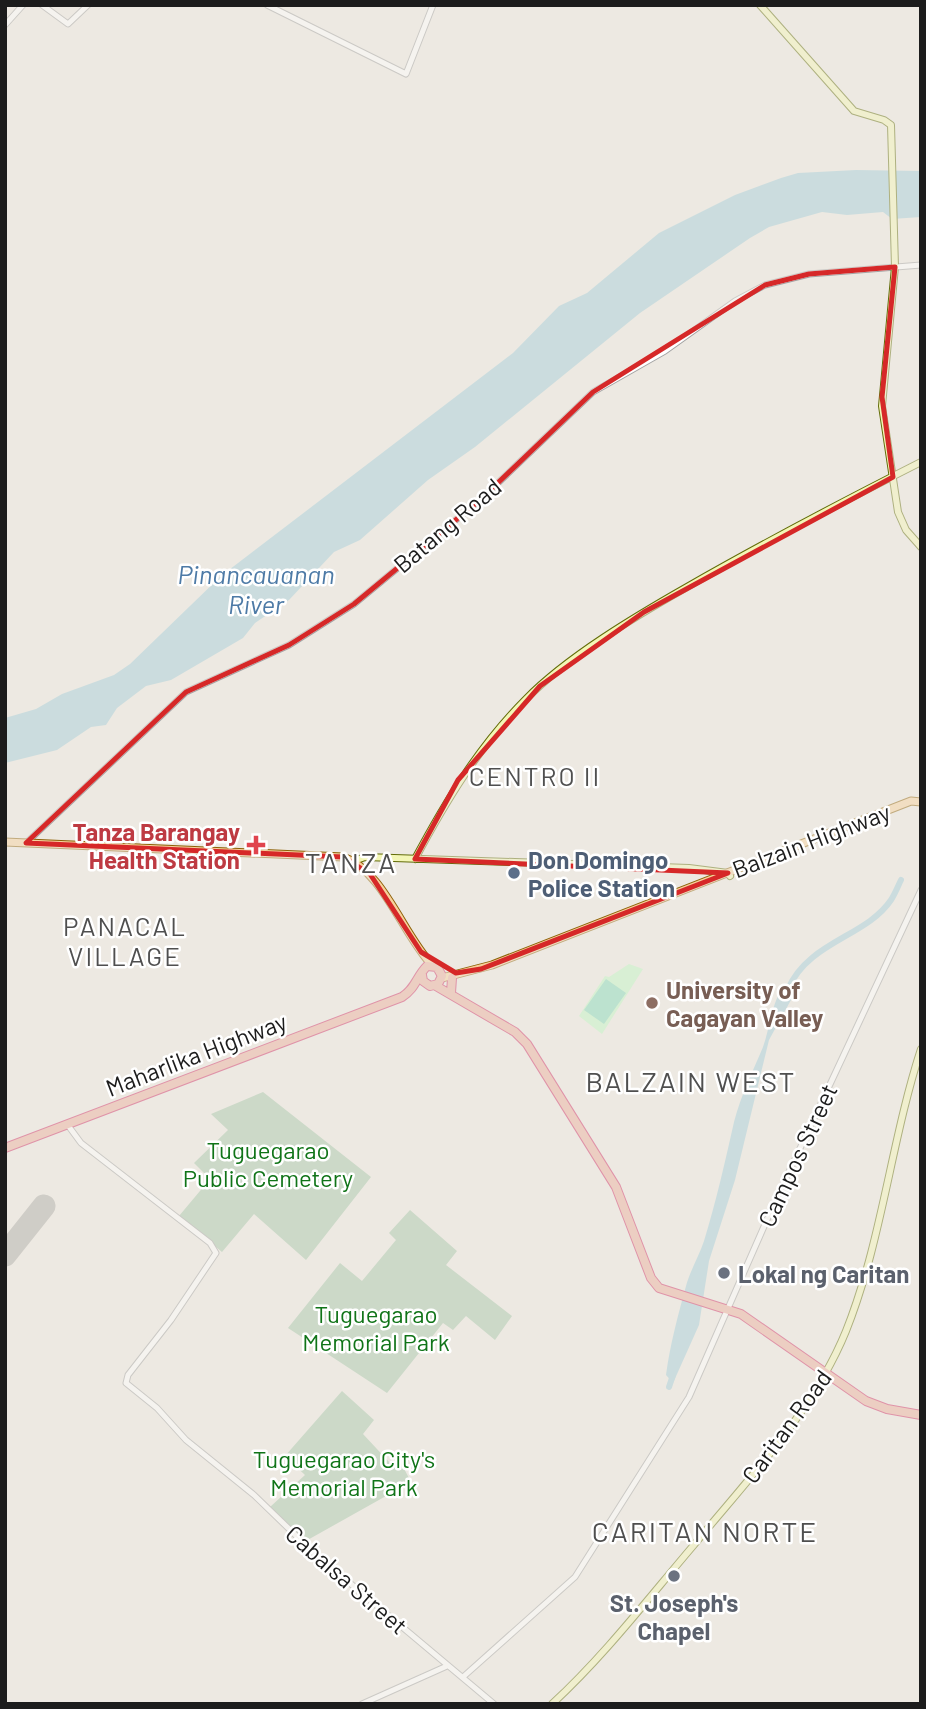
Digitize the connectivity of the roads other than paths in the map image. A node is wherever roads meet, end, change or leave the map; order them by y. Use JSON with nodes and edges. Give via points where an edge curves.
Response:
{"nodes":[{"id":1,"x":23,"y":5,"type":"edge"},
{"id":2,"x":42,"y":5,"type":"edge"},
{"id":3,"x":88,"y":5,"type":"edge"},
{"id":4,"x":267,"y":5,"type":"edge"},
{"id":5,"x":433,"y":5,"type":"edge"},
{"id":6,"x":760,"y":5,"type":"edge"},
{"id":7,"x":5,"y":25,"type":"edge"},
{"id":8,"x":921,"y":265,"type":"edge"},
{"id":9,"x":895,"y":267,"type":"junction"},
{"id":10,"x":921,"y":462,"type":"edge"},
{"id":11,"x":893,"y":477,"type":"junction"},
{"id":12,"x":921,"y":547,"type":"edge"},
{"id":13,"x":919,"y":802,"type":"edge"},
{"id":14,"x":5,"y":842,"type":"edge"},
{"id":15,"x":26,"y":843,"type":"junction"},
{"id":16,"x":415,"y":859,"type":"junction"},
{"id":17,"x":354,"y":861,"type":"junction"},
{"id":18,"x":729,"y":874,"type":"junction"},
{"id":19,"x":921,"y":890,"type":"edge"},
{"id":20,"x":421,"y":953,"type":"junction"},
{"id":21,"x":422,"y":973,"type":"junction"},
{"id":22,"x":464,"y":973,"type":"junction"},
{"id":23,"x":439,"y":978,"type":"junction"},
{"id":24,"x":451,"y":993,"type":"junction"},
{"id":25,"x":402,"y":997,"type":"junction"},
{"id":26,"x":921,"y":1049,"type":"edge"},
{"id":27,"x":67,"y":1124,"type":"junction"},
{"id":28,"x":5,"y":1149,"type":"edge"},
{"id":29,"x":727,"y":1309,"type":"junction"},
{"id":30,"x":827,"y":1372,"type":"junction"},
{"id":31,"x":921,"y":1415,"type":"edge"},
{"id":32,"x":447,"y":1666,"type":"junction"},
{"id":33,"x":463,"y":1677,"type":"junction"},
{"id":34,"x":362,"y":1704,"type":"edge"},
{"id":35,"x":495,"y":1704,"type":"edge"},
{"id":36,"x":552,"y":1704,"type":"edge"}],
"edges":[{"from":1,"to":7,"type":"street"},
{"from":2,"to":3,"type":"street","via":[[68,24]]},
{"from":4,"to":5,"type":"street","via":[[406,74]]},
{"from":6,"to":9,"type":"main road","via":[[854,111],[889,123]]},
{"from":8,"to":9,"type":"street","name":"Batang Road"},
{"from":9,"to":11,"type":"main road","via":[[882,397]]},
{"from":9,"to":15,"type":"street","name":"Batang Road","via":[[809,274],[765,285],[666,351],[593,392],[481,499],[354,604],[289,645],[186,692]]},
{"from":10,"to":11,"type":"main road"},
{"from":11,"to":12,"type":"main road","via":[[902,523]]},
{"from":11,"to":16,"type":"main road","via":[[771,538],[644,612],[540,686],[458,780]]},
{"from":13,"to":18,"type":"main road","name":"Balzain Highway","via":[[911,801]]},
{"from":14,"to":15,"type":"main road"},
{"from":15,"to":17,"type":"main road","via":[[305,854]]},
{"from":16,"to":17,"type":"main road","via":[[365,857]]},
{"from":16,"to":18,"type":"main road","via":[[689,868]]},
{"from":17,"to":20,"type":"main road","via":[[370,874]]},
{"from":18,"to":22,"type":"main road","name":"Balzain Highway"},
{"from":19,"to":29,"type":"street","name":"Campos Street"},
{"from":20,"to":21,"type":"main road"},
{"from":20,"to":23,"type":"main road"},
{"from":21,"to":23,"type":"highway"},
{"from":21,"to":23,"type":"highway","name":"Maharlika Highway"},
{"from":21,"to":25,"type":"highway","name":"Maharlika Highway","via":[[413,990]]},
{"from":22,"to":23,"type":"main road"},
{"from":22,"to":23,"type":"main road"},
{"from":23,"to":24,"type":"highway"},
{"from":23,"to":24,"type":"highway"},
{"from":23,"to":25,"type":"highway","name":"Maharlika Highway"},
{"from":24,"to":29,"type":"highway","via":[[527,1044],[616,1187],[654,1283]]},
{"from":25,"to":27,"type":"highway","name":"Maharlika Highway"},
{"from":26,"to":30,"type":"main road","name":"Caritan Road","via":[[850,1320]]},
{"from":27,"to":28,"type":"highway","name":"Maharlika Highway"},
{"from":27,"to":32,"type":"street","name":"Cabalsa Street","via":[[81,1143],[210,1243],[216,1253],[126,1383]]},
{"from":29,"to":30,"type":"highway"},
{"from":29,"to":33,"type":"street","name":"Campos Street","via":[[689,1397],[581,1570]]},
{"from":30,"to":31,"type":"highway","via":[[874,1405]]},
{"from":30,"to":36,"type":"main road","name":"Caritan Road","via":[[741,1488],[602,1654]]},
{"from":32,"to":33,"type":"street","name":"Cabalsa Street"},
{"from":32,"to":34,"type":"street"},
{"from":33,"to":35,"type":"street","name":"Cabalsa Street"}]}
